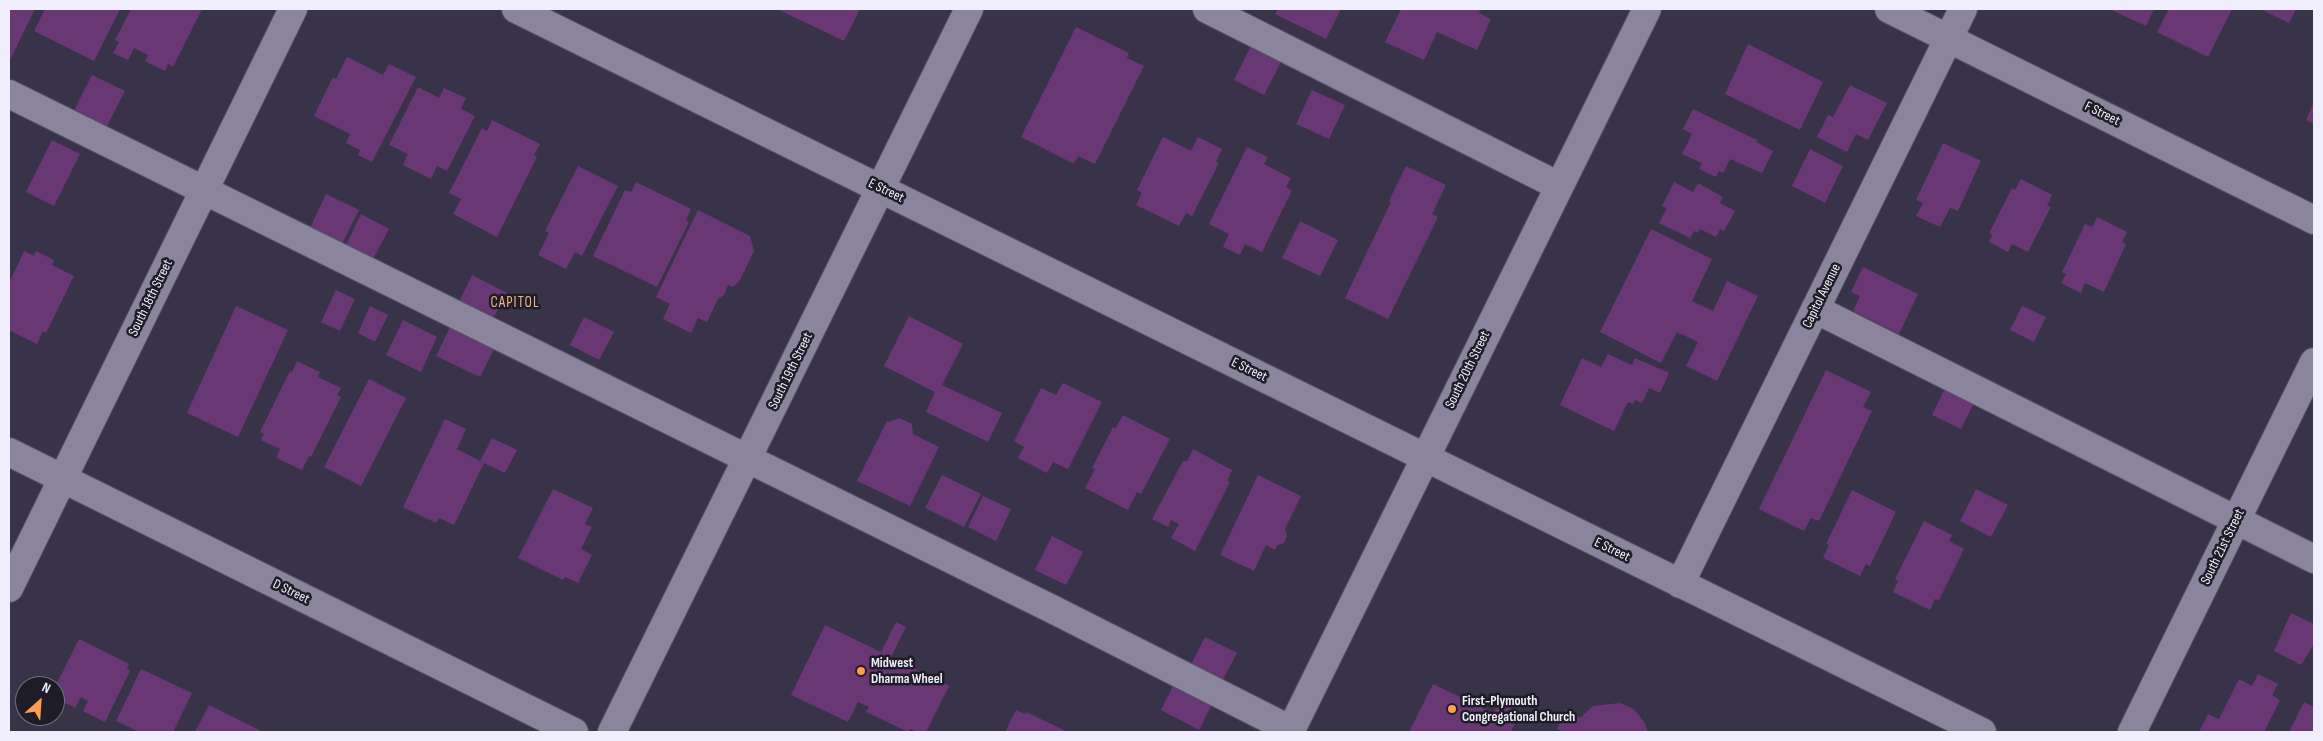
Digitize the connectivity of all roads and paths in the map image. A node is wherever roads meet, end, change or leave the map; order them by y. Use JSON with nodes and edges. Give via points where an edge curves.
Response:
{"nodes":[{"id":1,"x":293,"y":9,"type":"edge"},
{"id":2,"x":516,"y":9,"type":"edge"},
{"id":3,"x":969,"y":9,"type":"edge"},
{"id":4,"x":1206,"y":9,"type":"edge"},
{"id":5,"x":1647,"y":9,"type":"edge"},
{"id":6,"x":1889,"y":9,"type":"edge"},
{"id":7,"x":1963,"y":9,"type":"edge"},
{"id":8,"x":1949,"y":38,"type":"junction"},
{"id":9,"x":9,"y":94,"type":"edge"},
{"id":10,"x":1559,"y":186,"type":"junction"},
{"id":11,"x":881,"y":189,"type":"junction"},
{"id":12,"x":204,"y":192,"type":"junction"},
{"id":13,"x":2314,"y":220,"type":"edge"},
{"id":14,"x":1815,"y":310,"type":"junction"},
{"id":15,"x":2314,"y":362,"type":"edge"},
{"id":16,"x":9,"y":452,"type":"edge"},
{"id":17,"x":1426,"y":457,"type":"junction"},
{"id":18,"x":747,"y":460,"type":"junction"},
{"id":19,"x":62,"y":478,"type":"junction"},
{"id":20,"x":2236,"y":520,"type":"junction"},
{"id":21,"x":2314,"y":559,"type":"edge"},
{"id":22,"x":1680,"y":584,"type":"junction"},
{"id":23,"x":9,"y":588,"type":"edge"},
{"id":24,"x":1290,"y":731,"type":"edge"},
{"id":25,"x":574,"y":732,"type":"edge"},
{"id":26,"x":612,"y":732,"type":"edge"},
{"id":27,"x":1982,"y":732,"type":"edge"},
{"id":28,"x":2132,"y":732,"type":"edge"}],
"edges":[{"from":1,"to":12,"type":"street","name":"South 18th Street"},
{"from":2,"to":11,"type":"street","name":"E Street"},
{"from":3,"to":11,"type":"street","name":"South 19th Street"},
{"from":4,"to":10,"type":"street"},
{"from":5,"to":10,"type":"street","name":"South 20th Street"},
{"from":6,"to":8,"type":"street","name":"F Street"},
{"from":7,"to":8,"type":"street","name":"Capitol Avenue"},
{"from":8,"to":13,"type":"street","name":"F Street"},
{"from":8,"to":14,"type":"street","name":"Capitol Avenue"},
{"from":9,"to":12,"type":"street"},
{"from":10,"to":17,"type":"street","name":"South 20th Street"},
{"from":11,"to":17,"type":"street","name":"E Street"},
{"from":11,"to":18,"type":"street","name":"South 19th Street"},
{"from":12,"to":18,"type":"street"},
{"from":12,"to":19,"type":"street","name":"South 18th Street"},
{"from":14,"to":20,"type":"street"},
{"from":14,"to":22,"type":"street","name":"Capitol Avenue"},
{"from":15,"to":20,"type":"street","name":"South 21st Street"},
{"from":16,"to":19,"type":"street","name":"D Street"},
{"from":17,"to":22,"type":"street","name":"E Street"},
{"from":17,"to":24,"type":"street","name":"South 20th Street"},
{"from":18,"to":24,"type":"street"},
{"from":18,"to":26,"type":"street","name":"South 19th Street"},
{"from":19,"to":23,"type":"street","name":"South 18th Street"},
{"from":19,"to":25,"type":"street","name":"D Street"},
{"from":20,"to":21,"type":"street"},
{"from":20,"to":28,"type":"street","name":"South 21st Street"},
{"from":22,"to":27,"type":"street","name":"E Street"}]}
